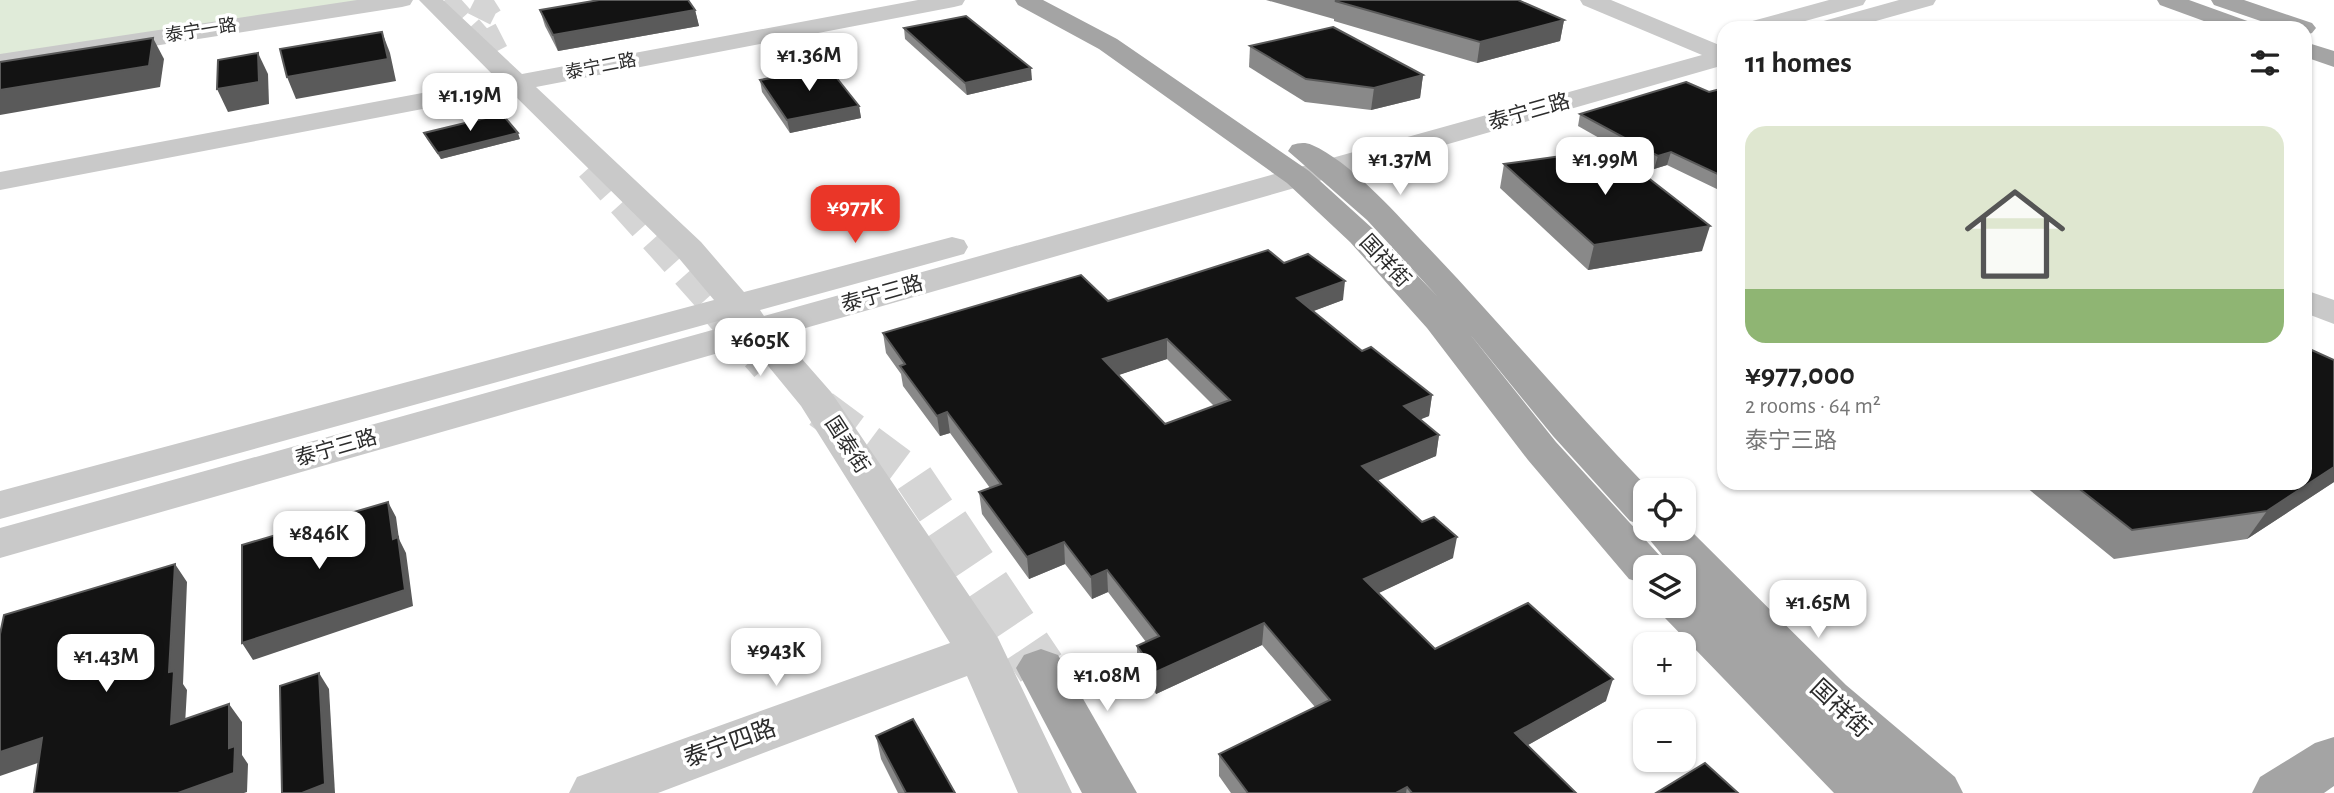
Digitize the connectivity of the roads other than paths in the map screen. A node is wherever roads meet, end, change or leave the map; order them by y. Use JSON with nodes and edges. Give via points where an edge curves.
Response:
{"nodes":[{"id":1,"x":402,"y":0,"type":"edge"},
{"id":2,"x":430,"y":0,"type":"edge"},
{"id":3,"x":954,"y":0,"type":"edge"},
{"id":4,"x":1026,"y":0,"type":"edge"},
{"id":5,"x":1060,"y":0,"type":"edge"},
{"id":6,"x":1591,"y":0,"type":"edge"},
{"id":7,"x":1615,"y":0,"type":"edge"},
{"id":8,"x":1855,"y":0,"type":"edge"},
{"id":9,"x":1926,"y":0,"type":"edge"},
{"id":10,"x":2168,"y":0,"type":"edge"},
{"id":11,"x":2222,"y":0,"type":"edge"},
{"id":12,"x":1778,"y":21,"type":"edge"},
{"id":13,"x":1851,"y":21,"type":"edge"},
{"id":14,"x":2226,"y":21,"type":"edge"},
{"id":15,"x":2284,"y":21,"type":"edge"},
{"id":16,"x":2312,"y":31,"type":"edge"},
{"id":17,"x":2334,"y":38,"type":"edge"},
{"id":18,"x":1717,"y":46,"type":"edge"},
{"id":19,"x":2312,"y":51,"type":"edge"},
{"id":20,"x":2334,"y":59,"type":"edge"},
{"id":21,"x":0,"y":62,"type":"edge"},
{"id":22,"x":515,"y":83,"type":"junction"},
{"id":23,"x":1301,"y":164,"type":"junction"},
{"id":24,"x":0,"y":181,"type":"edge"},
{"id":25,"x":2312,"y":289,"type":"edge"},
{"id":26,"x":2334,"y":299,"type":"edge"},
{"id":27,"x":2312,"y":303,"type":"edge"},
{"id":28,"x":2334,"y":313,"type":"edge"},
{"id":29,"x":747,"y":317,"type":"junction"},
{"id":30,"x":1633,"y":498,"type":"edge"},
{"id":31,"x":0,"y":505,"type":"edge"},
{"id":32,"x":1674,"y":541,"type":"edge"},
{"id":33,"x":0,"y":542,"type":"edge"},
{"id":34,"x":1634,"y":555,"type":"edge"},
{"id":35,"x":1694,"y":618,"type":"edge"},
{"id":36,"x":981,"y":651,"type":"junction"},
{"id":37,"x":1041,"y":668,"type":"tunnel mouth"},
{"id":38,"x":2334,"y":759,"type":"edge"},
{"id":39,"x":596,"y":793,"type":"edge"},
{"id":40,"x":1045,"y":793,"type":"edge"},
{"id":41,"x":1110,"y":793,"type":"edge"},
{"id":42,"x":1869,"y":793,"type":"edge"},
{"id":43,"x":1936,"y":793,"type":"edge"},
{"id":44,"x":2279,"y":793,"type":"edge"}],
"edges":[{"from":1,"to":21,"type":"street","name":"泰宁一路"},
{"from":2,"to":22,"type":"street","name":"国泰街"},
{"from":3,"to":22,"type":"street","name":"泰宁二路"},
{"from":4,"to":23,"type":"main road","name":"国祥街","via":[[1108,44]]},
{"from":5,"to":23,"type":"main road","name":"国祥街","via":[[1122,32]]},
{"from":6,"to":18,"type":"street"},
{"from":7,"to":18,"type":"street"},
{"from":8,"to":12,"type":"street"},
{"from":9,"to":13,"type":"street"},
{"from":10,"to":14,"type":"main road"},
{"from":11,"to":15,"type":"main road"},
{"from":16,"to":17,"type":"main road"},
{"from":18,"to":23,"type":"street","name":"泰宁三路"},
{"from":19,"to":20,"type":"main road"},
{"from":22,"to":24,"type":"street","name":"泰宁二路"},
{"from":22,"to":29,"type":"street","name":"国泰街","via":[[690,249]]},
{"from":23,"to":29,"type":"street","name":"泰宁三路"},
{"from":23,"to":30,"type":"main road","name":"国祥街","via":[[1378,213]]},
{"from":23,"to":34,"type":"main road","name":"国祥街","via":[[1440,320],[1542,451]]},
{"from":25,"to":26,"type":"street"},
{"from":27,"to":28,"type":"street"},
{"from":29,"to":31,"type":"street","name":"泰宁三路"},
{"from":29,"to":33,"type":"street","name":"泰宁三路"},
{"from":29,"to":36,"type":"street","name":"国泰街","via":[[817,400]]},
{"from":32,"to":43,"type":"main road","name":"国祥街","via":[[1763,637],[1888,755]]},
{"from":35,"to":42,"type":"main road","name":"国祥街"},
{"from":36,"to":39,"type":"street","name":"泰宁四路"},
{"from":36,"to":40,"type":"street","name":"国泰街"},
{"from":37,"to":41,"type":"main road"},
{"from":38,"to":44,"type":"main road"}]}
